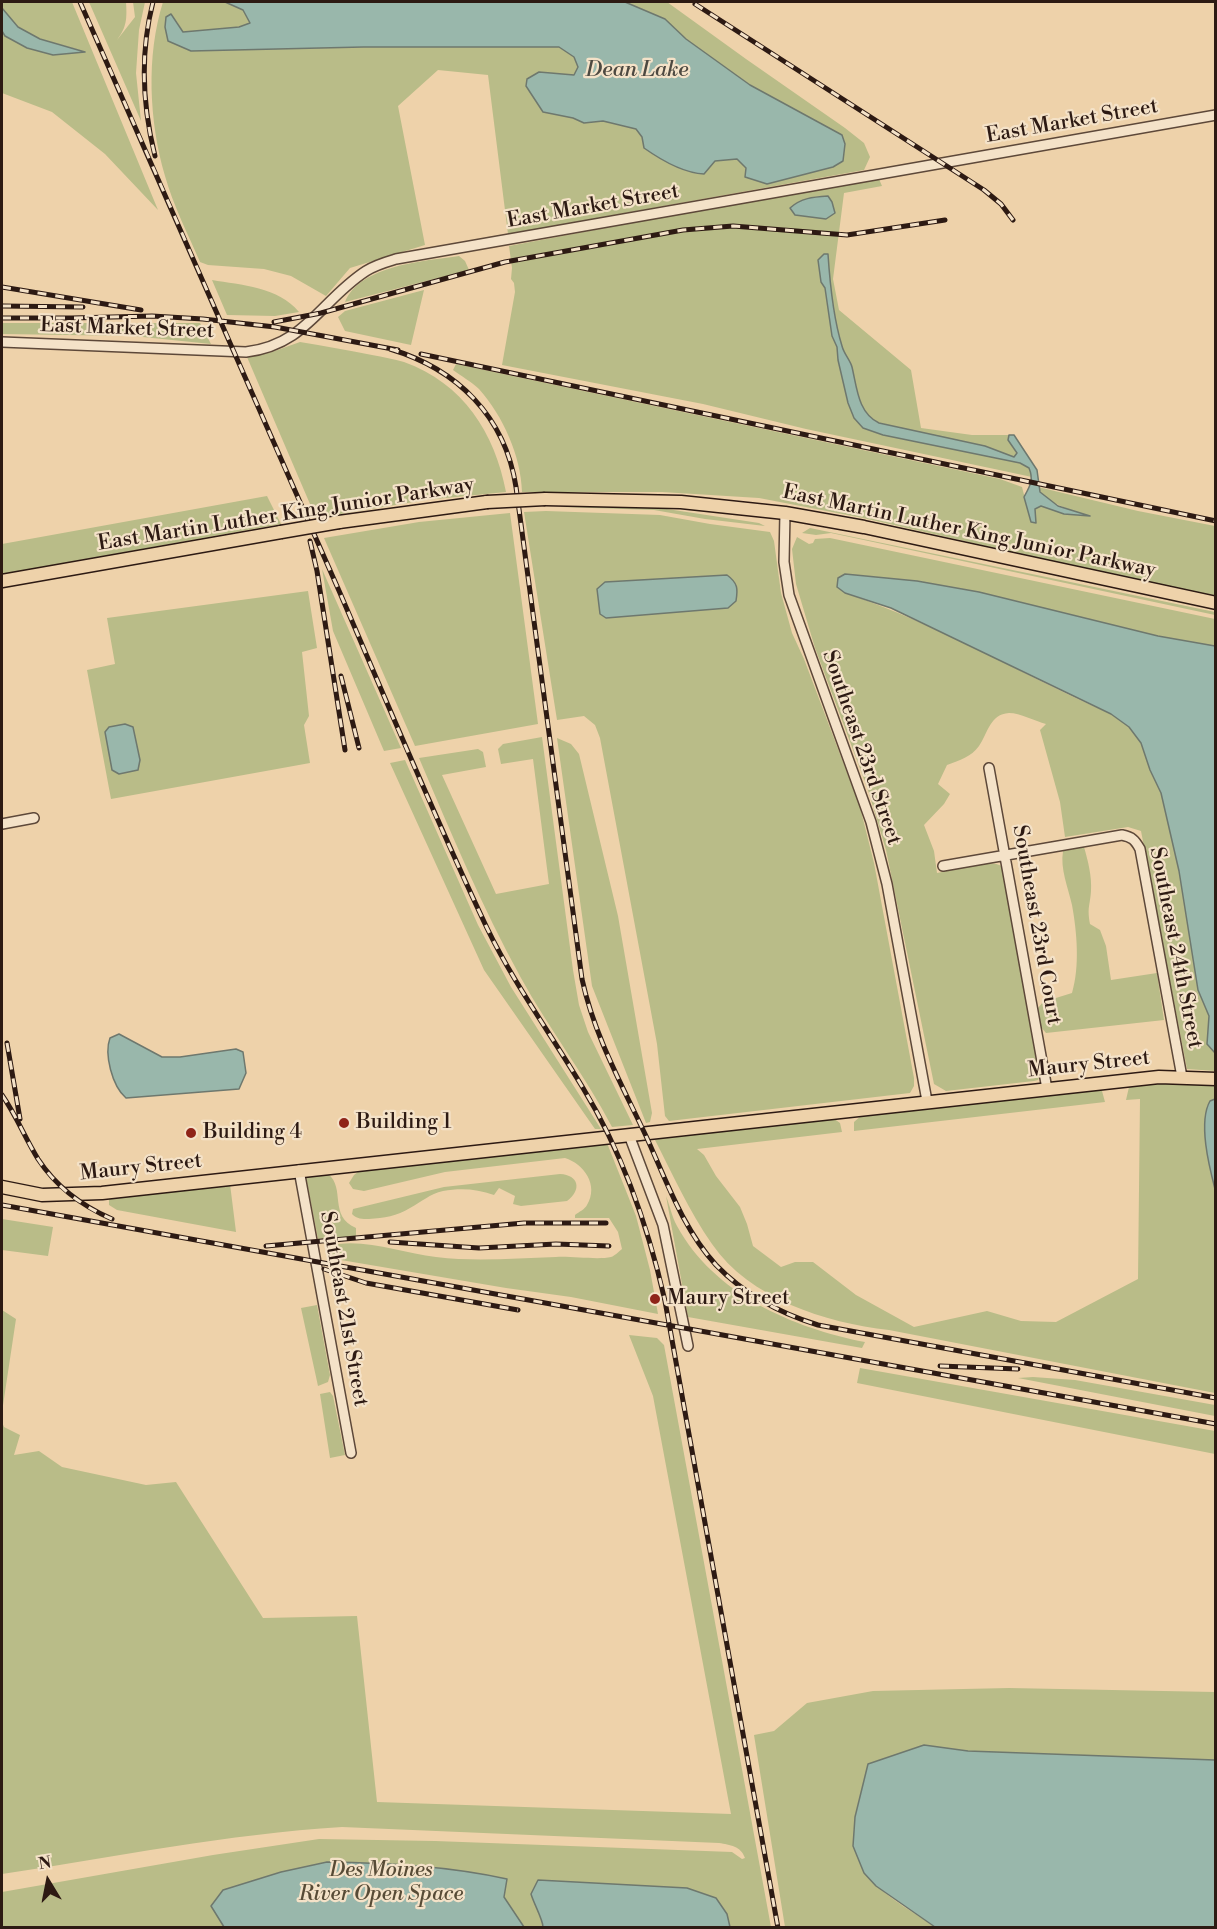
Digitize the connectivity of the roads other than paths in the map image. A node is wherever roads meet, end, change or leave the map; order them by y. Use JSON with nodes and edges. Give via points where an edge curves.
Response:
{"nodes":[{"id":1,"x":1215,"y":115,"type":"edge"},
{"id":2,"x":2,"y":342,"type":"edge"},
{"id":3,"x":785,"y":513,"type":"junction"},
{"id":4,"x":2,"y":581,"type":"edge"},
{"id":5,"x":1215,"y":603,"type":"edge"},
{"id":6,"x":988,"y":768,"type":"dead end"},
{"id":7,"x":34,"y":818,"type":"dead end"},
{"id":8,"x":2,"y":824,"type":"edge"},
{"id":9,"x":1005,"y":855,"type":"junction"},
{"id":10,"x":943,"y":866,"type":"dead end"},
{"id":11,"x":1182,"y":1077,"type":"junction"},
{"id":12,"x":1215,"y":1079,"type":"edge"},
{"id":13,"x":1047,"y":1089,"type":"junction"},
{"id":14,"x":927,"y":1101,"type":"junction"},
{"id":15,"x":629,"y":1134,"type":"junction"},
{"id":16,"x":299,"y":1170,"type":"junction"},
{"id":17,"x":2,"y":1187,"type":"edge"},
{"id":18,"x":688,"y":1346,"type":"dead end"},
{"id":19,"x":351,"y":1453,"type":"dead end"}],
"edges":[{"from":1,"to":2,"type":"street","name":"East Market Street","via":[[396,259],[368,270],[349,283],[300,331],[262,350]]},
{"from":3,"to":4,"type":"main road","name":"East Martin Luther King Junior Parkway","bridge":true,"via":[[671,501],[487,502],[339,522]]},
{"from":3,"to":5,"type":"main road","name":"East Martin Luther King Junior Parkway"},
{"from":3,"to":14,"type":"street","name":"Southeast 23rd Street","via":[[784,562],[789,595],[871,822],[887,884]]},
{"from":6,"to":9,"type":"street","name":"Southeast 23rd Court"},
{"from":7,"to":8,"type":"street"},
{"from":9,"to":10,"type":"street"},
{"from":9,"to":11,"type":"street","name":"Southeast 24th Street","via":[[1122,835],[1136,841]]},
{"from":9,"to":13,"type":"street","name":"Southeast 23rd Court"},
{"from":11,"to":12,"type":"main road","name":"Maury Street"},
{"from":11,"to":13,"type":"main road","name":"Maury Street"},
{"from":13,"to":14,"type":"main road","name":"Maury Street"},
{"from":14,"to":15,"type":"main road","name":"Maury Street"},
{"from":15,"to":16,"type":"main road","name":"Maury Street"},
{"from":15,"to":18,"type":"street","via":[[663,1225]]},
{"from":16,"to":17,"type":"main road","name":"Maury Street","via":[[102,1193],[42,1195]]},
{"from":16,"to":19,"type":"street","name":"Southeast 21st Street"}]}
